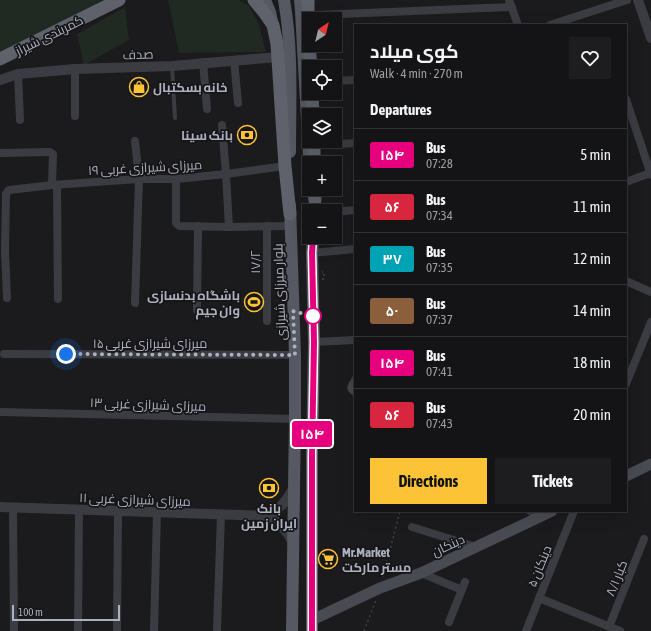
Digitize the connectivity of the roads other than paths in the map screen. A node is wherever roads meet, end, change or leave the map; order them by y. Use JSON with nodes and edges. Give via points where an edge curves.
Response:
{"nodes":[{"id":1,"x":119,"y":0,"type":"edge"},
{"id":2,"x":254,"y":0,"type":"edge"},
{"id":3,"x":265,"y":0,"type":"edge"},
{"id":4,"x":284,"y":0,"type":"edge"},
{"id":5,"x":300,"y":0,"type":"edge"},
{"id":6,"x":308,"y":0,"type":"edge"},
{"id":7,"x":627,"y":0,"type":"edge"},
{"id":8,"x":638,"y":0,"type":"edge"},
{"id":9,"x":510,"y":4,"type":"edge"},
{"id":10,"x":308,"y":12,"type":"edge"},
{"id":11,"x":342,"y":14,"type":"edge"},
{"id":12,"x":518,"y":24,"type":"edge"},
{"id":13,"x":553,"y":24,"type":"edge"},
{"id":14,"x":651,"y":38,"type":"edge"},
{"id":15,"x":277,"y":50,"type":"junction"},
{"id":16,"x":0,"y":59,"type":"edge"},
{"id":17,"x":234,"y":60,"type":"junction"},
{"id":18,"x":204,"y":62,"type":"junction"},
{"id":19,"x":172,"y":66,"type":"junction"},
{"id":20,"x":75,"y":69,"type":"junction"},
{"id":21,"x":18,"y":74,"type":"junction"},
{"id":22,"x":0,"y":80,"type":"edge"},
{"id":23,"x":354,"y":80,"type":"edge"},
{"id":24,"x":342,"y":81,"type":"edge"},
{"id":25,"x":238,"y":102,"type":"dead end"},
{"id":26,"x":627,"y":103,"type":"edge"},
{"id":27,"x":207,"y":109,"type":"dead end"},
{"id":28,"x":75,"y":116,"type":"dead end"},
{"id":29,"x":175,"y":118,"type":"dead end"},
{"id":30,"x":20,"y":120,"type":"dead end"},
{"id":31,"x":222,"y":125,"type":"dead end"},
{"id":32,"x":135,"y":141,"type":"dead end"},
{"id":33,"x":342,"y":144,"type":"edge"},
{"id":34,"x":354,"y":144,"type":"edge"},
{"id":35,"x":0,"y":153,"type":"edge"},
{"id":36,"x":309,"y":156,"type":"edge"},
{"id":37,"x":285,"y":166,"type":"junction"},
{"id":38,"x":226,"y":174,"type":"junction"},
{"id":39,"x":651,"y":174,"type":"edge"},
{"id":40,"x":139,"y":179,"type":"junction"},
{"id":41,"x":176,"y":179,"type":"junction"},
{"id":42,"x":627,"y":182,"type":"edge"},
{"id":43,"x":55,"y":185,"type":"junction"},
{"id":44,"x":354,"y":210,"type":"edge"},
{"id":45,"x":342,"y":211,"type":"edge"},
{"id":46,"x":290,"y":220,"type":"junction"},
{"id":47,"x":198,"y":226,"type":"junction"},
{"id":48,"x":266,"y":226,"type":"junction"},
{"id":49,"x":229,"y":228,"type":"junction"},
{"id":50,"x":312,"y":244,"type":"edge"},
{"id":51,"x":354,"y":249,"type":"edge"},
{"id":52,"x":2,"y":251,"type":"edge"},
{"id":53,"x":312,"y":253,"type":"junction"},
{"id":54,"x":627,"y":281,"type":"edge"},
{"id":55,"x":651,"y":292,"type":"edge"},
{"id":56,"x":7,"y":298,"type":"dead end"},
{"id":57,"x":58,"y":298,"type":"dead end"},
{"id":58,"x":135,"y":304,"type":"dead end"},
{"id":59,"x":197,"y":310,"type":"dead end"},
{"id":60,"x":267,"y":321,"type":"dead end"},
{"id":61,"x":651,"y":322,"type":"edge"},
{"id":62,"x":354,"y":340,"type":"edge"},
{"id":63,"x":314,"y":342,"type":"junction"},
{"id":64,"x":4,"y":354,"type":"dead end"},
{"id":65,"x":295,"y":355,"type":"junction"},
{"id":66,"x":627,"y":382,"type":"edge"},
{"id":67,"x":0,"y":412,"type":"edge"},
{"id":68,"x":295,"y":419,"type":"junction"},
{"id":69,"x":651,"y":464,"type":"edge"},
{"id":70,"x":627,"y":476,"type":"edge"},
{"id":71,"x":294,"y":487,"type":"junction"},
{"id":72,"x":0,"y":507,"type":"edge"},
{"id":73,"x":13,"y":508,"type":"junction"},
{"id":74,"x":79,"y":510,"type":"junction"},
{"id":75,"x":118,"y":511,"type":"junction"},
{"id":76,"x":157,"y":512,"type":"junction"},
{"id":77,"x":574,"y":512,"type":"edge"},
{"id":78,"x":547,"y":513,"type":"edge"},
{"id":79,"x":221,"y":515,"type":"junction"},
{"id":80,"x":268,"y":516,"type":"junction"},
{"id":81,"x":412,"y":527,"type":"dead end"},
{"id":82,"x":644,"y":539,"type":"dead end"},
{"id":83,"x":293,"y":544,"type":"junction"},
{"id":84,"x":476,"y":547,"type":"junction"},
{"id":85,"x":421,"y":573,"type":"junction"},
{"id":86,"x":465,"y":582,"type":"dead end"},
{"id":87,"x":462,"y":590,"type":"junction"},
{"id":88,"x":539,"y":598,"type":"junction"},
{"id":89,"x":449,"y":622,"type":"dead end"},
{"id":90,"x":312,"y":626,"type":"edge"},
{"id":91,"x":609,"y":627,"type":"junction"},
{"id":92,"x":14,"y":631,"type":"edge"},
{"id":93,"x":78,"y":631,"type":"edge"},
{"id":94,"x":117,"y":631,"type":"edge"},
{"id":95,"x":154,"y":631,"type":"edge"},
{"id":96,"x":218,"y":631,"type":"edge"},
{"id":97,"x":292,"y":631,"type":"edge"},
{"id":98,"x":526,"y":631,"type":"edge"},
{"id":99,"x":620,"y":631,"type":"edge"}],
"edges":[{"from":1,"to":16,"type":"highway","name":"کمربندی شیراز"},
{"from":2,"to":15,"type":"highway","via":[[272,25]]},
{"from":3,"to":15,"type":"main road","via":[[270,12]]},
{"from":4,"to":46,"type":"main road","name":"بلوار میرزای شیرازی","via":[[290,51]]},
{"from":5,"to":36,"type":"main road"},
{"from":6,"to":10,"type":"highway"},
{"from":7,"to":13,"type":"street"},
{"from":8,"to":14,"type":"street"},
{"from":9,"to":11,"type":"street"},
{"from":9,"to":12,"type":"street"},
{"from":15,"to":17,"type":"street","name":"صدف"},
{"from":15,"to":37,"type":"highway"},
{"from":17,"to":18,"type":"street","name":"صدف"},
{"from":17,"to":25,"type":"street"},
{"from":18,"to":19,"type":"street","name":"صدف"},
{"from":18,"to":27,"type":"street"},
{"from":19,"to":20,"type":"street","name":"صدف"},
{"from":19,"to":29,"type":"lane"},
{"from":20,"to":21,"type":"street","name":"صدف"},
{"from":20,"to":28,"type":"street"},
{"from":21,"to":22,"type":"street","name":"صدف"},
{"from":21,"to":30,"type":"street"},
{"from":23,"to":24,"type":"street"},
{"from":26,"to":39,"type":"street"},
{"from":31,"to":38,"type":"street"},
{"from":32,"to":40,"type":"street"},
{"from":33,"to":34,"type":"street"},
{"from":35,"to":43,"type":"street","via":[[52,152]]},
{"from":37,"to":38,"type":"street","name":"۱۹ میرزای شیرازی غربی"},
{"from":37,"to":46,"type":"highway"},
{"from":38,"to":41,"type":"street","name":"۱۹ میرزای شیرازی غربی"},
{"from":38,"to":49,"type":"street"},
{"from":39,"to":42,"type":"street"},
{"from":40,"to":41,"type":"street","name":"۱۹ میرزای شیرازی غربی"},
{"from":40,"to":43,"type":"street","name":"۱۹ میرزای شیرازی غربی"},
{"from":40,"to":58,"type":"street"},
{"from":41,"to":47,"type":"street","via":[[176,223],[179,226]]},
{"from":43,"to":52,"type":"street","name":"۱۹ میرزای شیرازی غربی","via":[[7,192]]},
{"from":43,"to":57,"type":"street"},
{"from":44,"to":45,"type":"street"},
{"from":46,"to":48,"type":"street"},
{"from":46,"to":65,"type":"main road","name":"بلوار میرزای شیرازی"},
{"from":47,"to":49,"type":"street"},
{"from":47,"to":59,"type":"street"},
{"from":48,"to":49,"type":"street"},
{"from":48,"to":60,"type":"street","name":"۱۷/۲"},
{"from":50,"to":53,"type":"main road"},
{"from":51,"to":53,"type":"street"},
{"from":52,"to":56,"type":"street"},
{"from":53,"to":63,"type":"main road"},
{"from":54,"to":55,"type":"street"},
{"from":61,"to":66,"type":"street"},
{"from":62,"to":63,"type":"street"},
{"from":63,"to":90,"type":"main road"},
{"from":64,"to":65,"type":"street","name":"۱۵ میرزای شیرازی غربی"},
{"from":65,"to":68,"type":"main road","name":"بلوار میرزای شیرازی"},
{"from":67,"to":68,"type":"street","name":"۱۳ میرزای شیرازی غربی"},
{"from":68,"to":71,"type":"main road","name":"بلوار میرزای شیرازی"},
{"from":69,"to":70,"type":"main road"},
{"from":71,"to":80,"type":"street","via":[[282,506]]},
{"from":71,"to":83,"type":"main road","name":"بلوار میرزای شیرازی"},
{"from":72,"to":73,"type":"street","name":"میرزای شیرازی غربی ۱۱"},
{"from":73,"to":74,"type":"street","name":"میرزای شیرازی غربی ۱۱"},
{"from":73,"to":92,"type":"street"},
{"from":74,"to":75,"type":"street","name":"میرزای شیرازی غربی ۱۱"},
{"from":74,"to":93,"type":"street"},
{"from":75,"to":76,"type":"street","name":"میرزای شیرازی غربی ۱۱"},
{"from":75,"to":94,"type":"street"},
{"from":76,"to":79,"type":"street","name":"میرزای شیرازی غربی ۱۱"},
{"from":76,"to":95,"type":"street"},
{"from":77,"to":88,"type":"street","name":"۵ دینکان"},
{"from":78,"to":84,"type":"main road","name":"دینکان"},
{"from":79,"to":80,"type":"street","name":"میرزای شیرازی غربی ۱۱"},
{"from":79,"to":96,"type":"street"},
{"from":80,"to":83,"type":"street","via":[[282,526]]},
{"from":81,"to":84,"type":"street"},
{"from":82,"to":91,"type":"street","name":"۸/۱ کبار"},
{"from":83,"to":97,"type":"main road","name":"بلوار میرزای شیرازی"},
{"from":84,"to":85,"type":"main road","name":"دینکان"},
{"from":85,"to":87,"type":"street"},
{"from":85,"to":90,"type":"main road","name":"دینکان","via":[[380,588]]},
{"from":86,"to":87,"type":"street"},
{"from":87,"to":89,"type":"street"},
{"from":88,"to":91,"type":"street"},
{"from":88,"to":98,"type":"street","name":"۵ دینکان"},
{"from":91,"to":99,"type":"street"}]}
